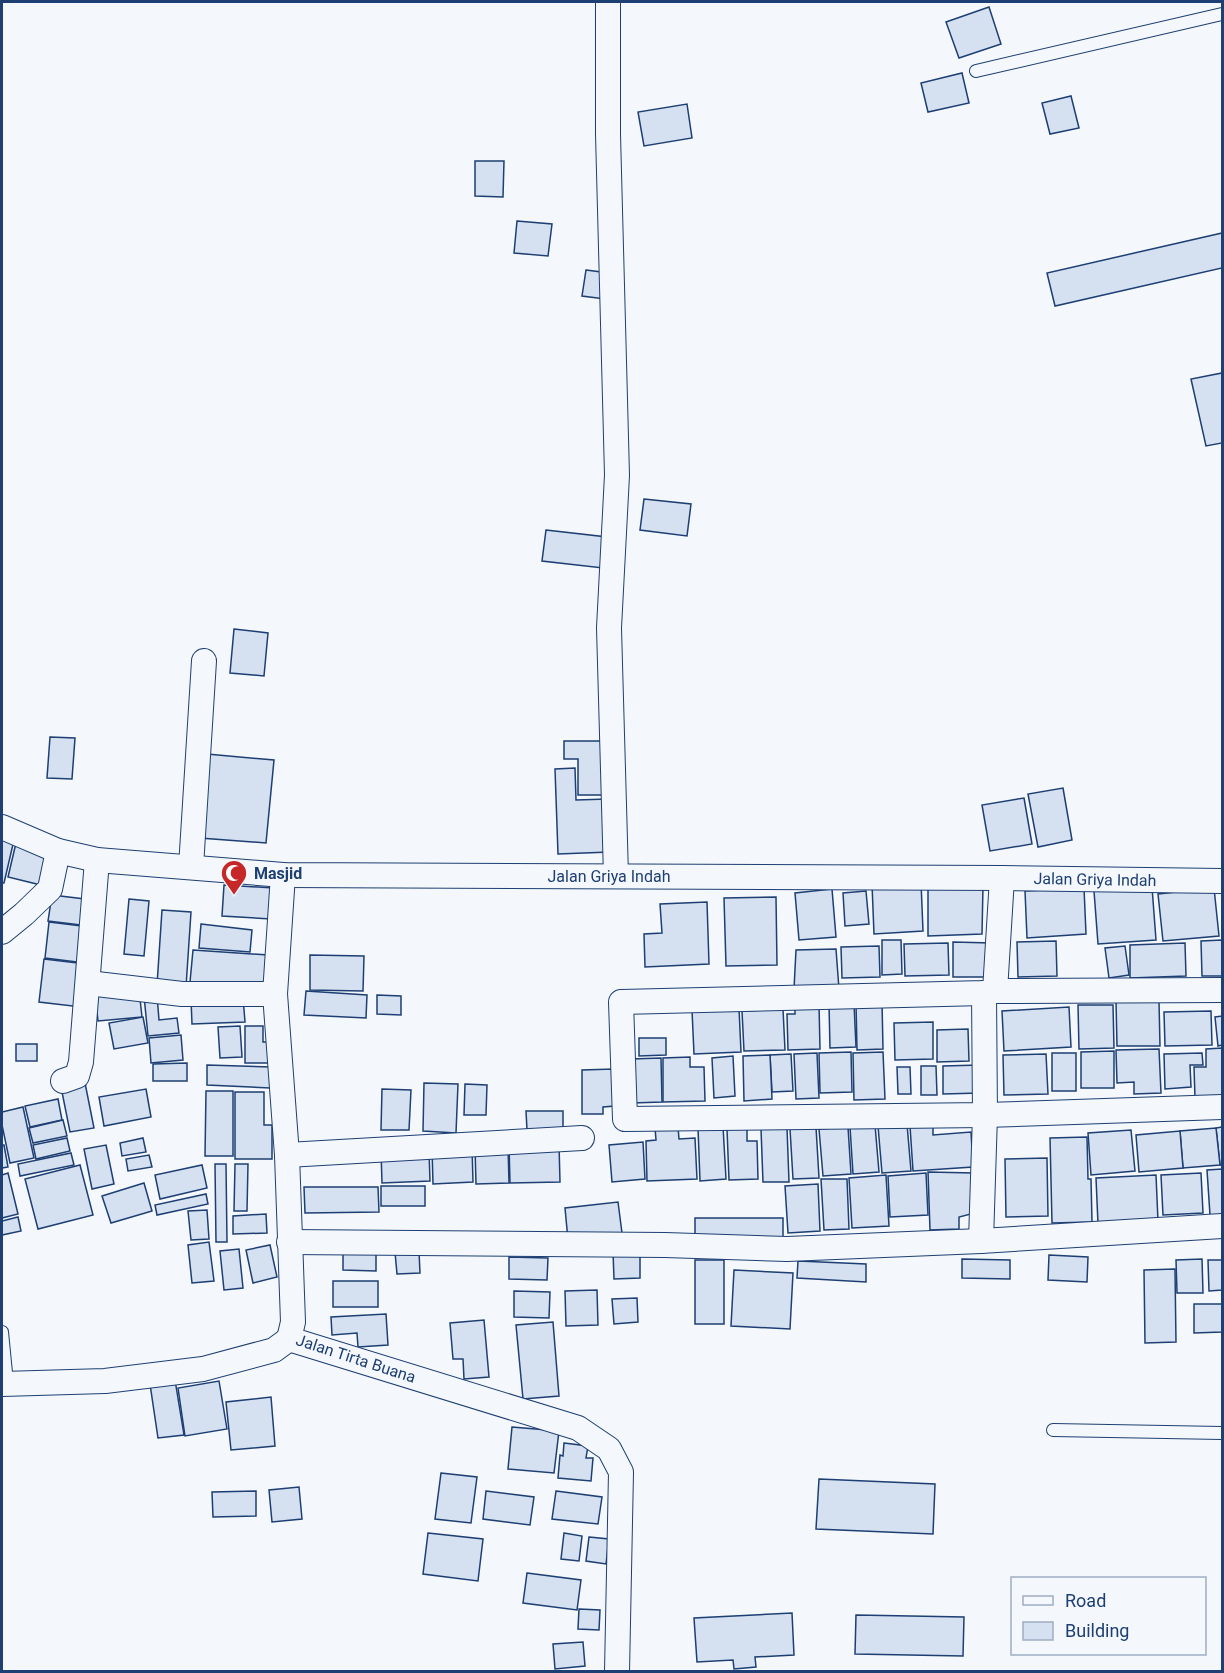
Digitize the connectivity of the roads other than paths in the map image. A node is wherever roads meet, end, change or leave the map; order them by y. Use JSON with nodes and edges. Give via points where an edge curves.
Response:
{"nodes":[{"id":1,"x":608,"y":2,"type":"edge"},
{"id":2,"x":1222,"y":14,"type":"edge"},
{"id":3,"x":976,"y":71,"type":"dead end"},
{"id":4,"x":204,"y":661,"type":"dead end"},
{"id":5,"x":2,"y":827,"type":"edge"},
{"id":6,"x":58,"y":851,"type":"junction"},
{"id":7,"x":97,"y":860,"type":"junction"},
{"id":8,"x":191,"y":867,"type":"junction"},
{"id":9,"x":283,"y":875,"type":"junction"},
{"id":10,"x":616,"y":876,"type":"junction"},
{"id":11,"x":1002,"y":878,"type":"junction"},
{"id":12,"x":1222,"y":881,"type":"edge"},
{"id":13,"x":2,"y":932,"type":"edge"},
{"id":14,"x":88,"y":983,"type":"junction"},
{"id":15,"x":1222,"y":990,"type":"edge"},
{"id":16,"x":989,"y":992,"type":"junction"},
{"id":17,"x":275,"y":994,"type":"junction"},
{"id":18,"x":63,"y":1082,"type":"dead end"},
{"id":19,"x":1222,"y":1107,"type":"edge"},
{"id":20,"x":985,"y":1115,"type":"junction"},
{"id":21,"x":582,"y":1138,"type":"dead end"},
{"id":22,"x":287,"y":1155,"type":"junction"},
{"id":23,"x":1222,"y":1226,"type":"edge"},
{"id":24,"x":981,"y":1241,"type":"junction"},
{"id":25,"x":290,"y":1242,"type":"junction"},
{"id":26,"x":2,"y":1332,"type":"edge"},
{"id":27,"x":289,"y":1339,"type":"junction"},
{"id":28,"x":4,"y":1384,"type":"edge"},
{"id":29,"x":1053,"y":1430,"type":"dead end"},
{"id":30,"x":1222,"y":1433,"type":"edge"},
{"id":31,"x":617,"y":1671,"type":"edge"}],
"edges":[{"from":1,"to":10,"type":"street","via":[[617,475],[609,628]]},
{"from":2,"to":3,"type":"lane"},
{"from":4,"to":8,"type":"street"},
{"from":5,"to":6,"type":"street","name":"Jalan Griya Indah"},
{"from":6,"to":7,"type":"street","name":"Jalan Griya Indah"},
{"from":6,"to":13,"type":"street","via":[[50,889]]},
{"from":7,"to":8,"type":"street","name":"Jalan Griya Indah"},
{"from":7,"to":14,"type":"street"},
{"from":8,"to":9,"type":"street","name":"Jalan Griya Indah"},
{"from":9,"to":10,"type":"street","name":"Jalan Griya Indah"},
{"from":9,"to":17,"type":"street","name":"Jalan Tirta Buana"},
{"from":10,"to":11,"type":"street","name":"Jalan Griya Indah"},
{"from":11,"to":12,"type":"street","name":"Jalan Griya Indah"},
{"from":11,"to":16,"type":"street"},
{"from":14,"to":17,"type":"street","via":[[182,994]]},
{"from":14,"to":18,"type":"street","via":[[81,1062],[77,1076]]},
{"from":15,"to":16,"type":"street"},
{"from":16,"to":20,"type":"street"},
{"from":16,"to":20,"type":"street","via":[[621,1002],[625,1119]]},
{"from":17,"to":22,"type":"street","name":"Jalan Tirta Buana"},
{"from":19,"to":20,"type":"street"},
{"from":20,"to":24,"type":"street"},
{"from":21,"to":22,"type":"street"},
{"from":22,"to":25,"type":"street","name":"Jalan Tirta Buana"},
{"from":23,"to":24,"type":"street"},
{"from":24,"to":25,"type":"street","via":[[787,1249]]},
{"from":25,"to":27,"type":"street","name":"Jalan Tirta Buana","via":[[293,1323]]},
{"from":26,"to":28,"type":"lane"},
{"from":27,"to":28,"type":"street","via":[[274,1350],[203,1369],[105,1381]]},
{"from":27,"to":31,"type":"street","name":"Jalan Tirta Buana","via":[[578,1428],[609,1449],[621,1472]]},
{"from":29,"to":30,"type":"lane"}]}
